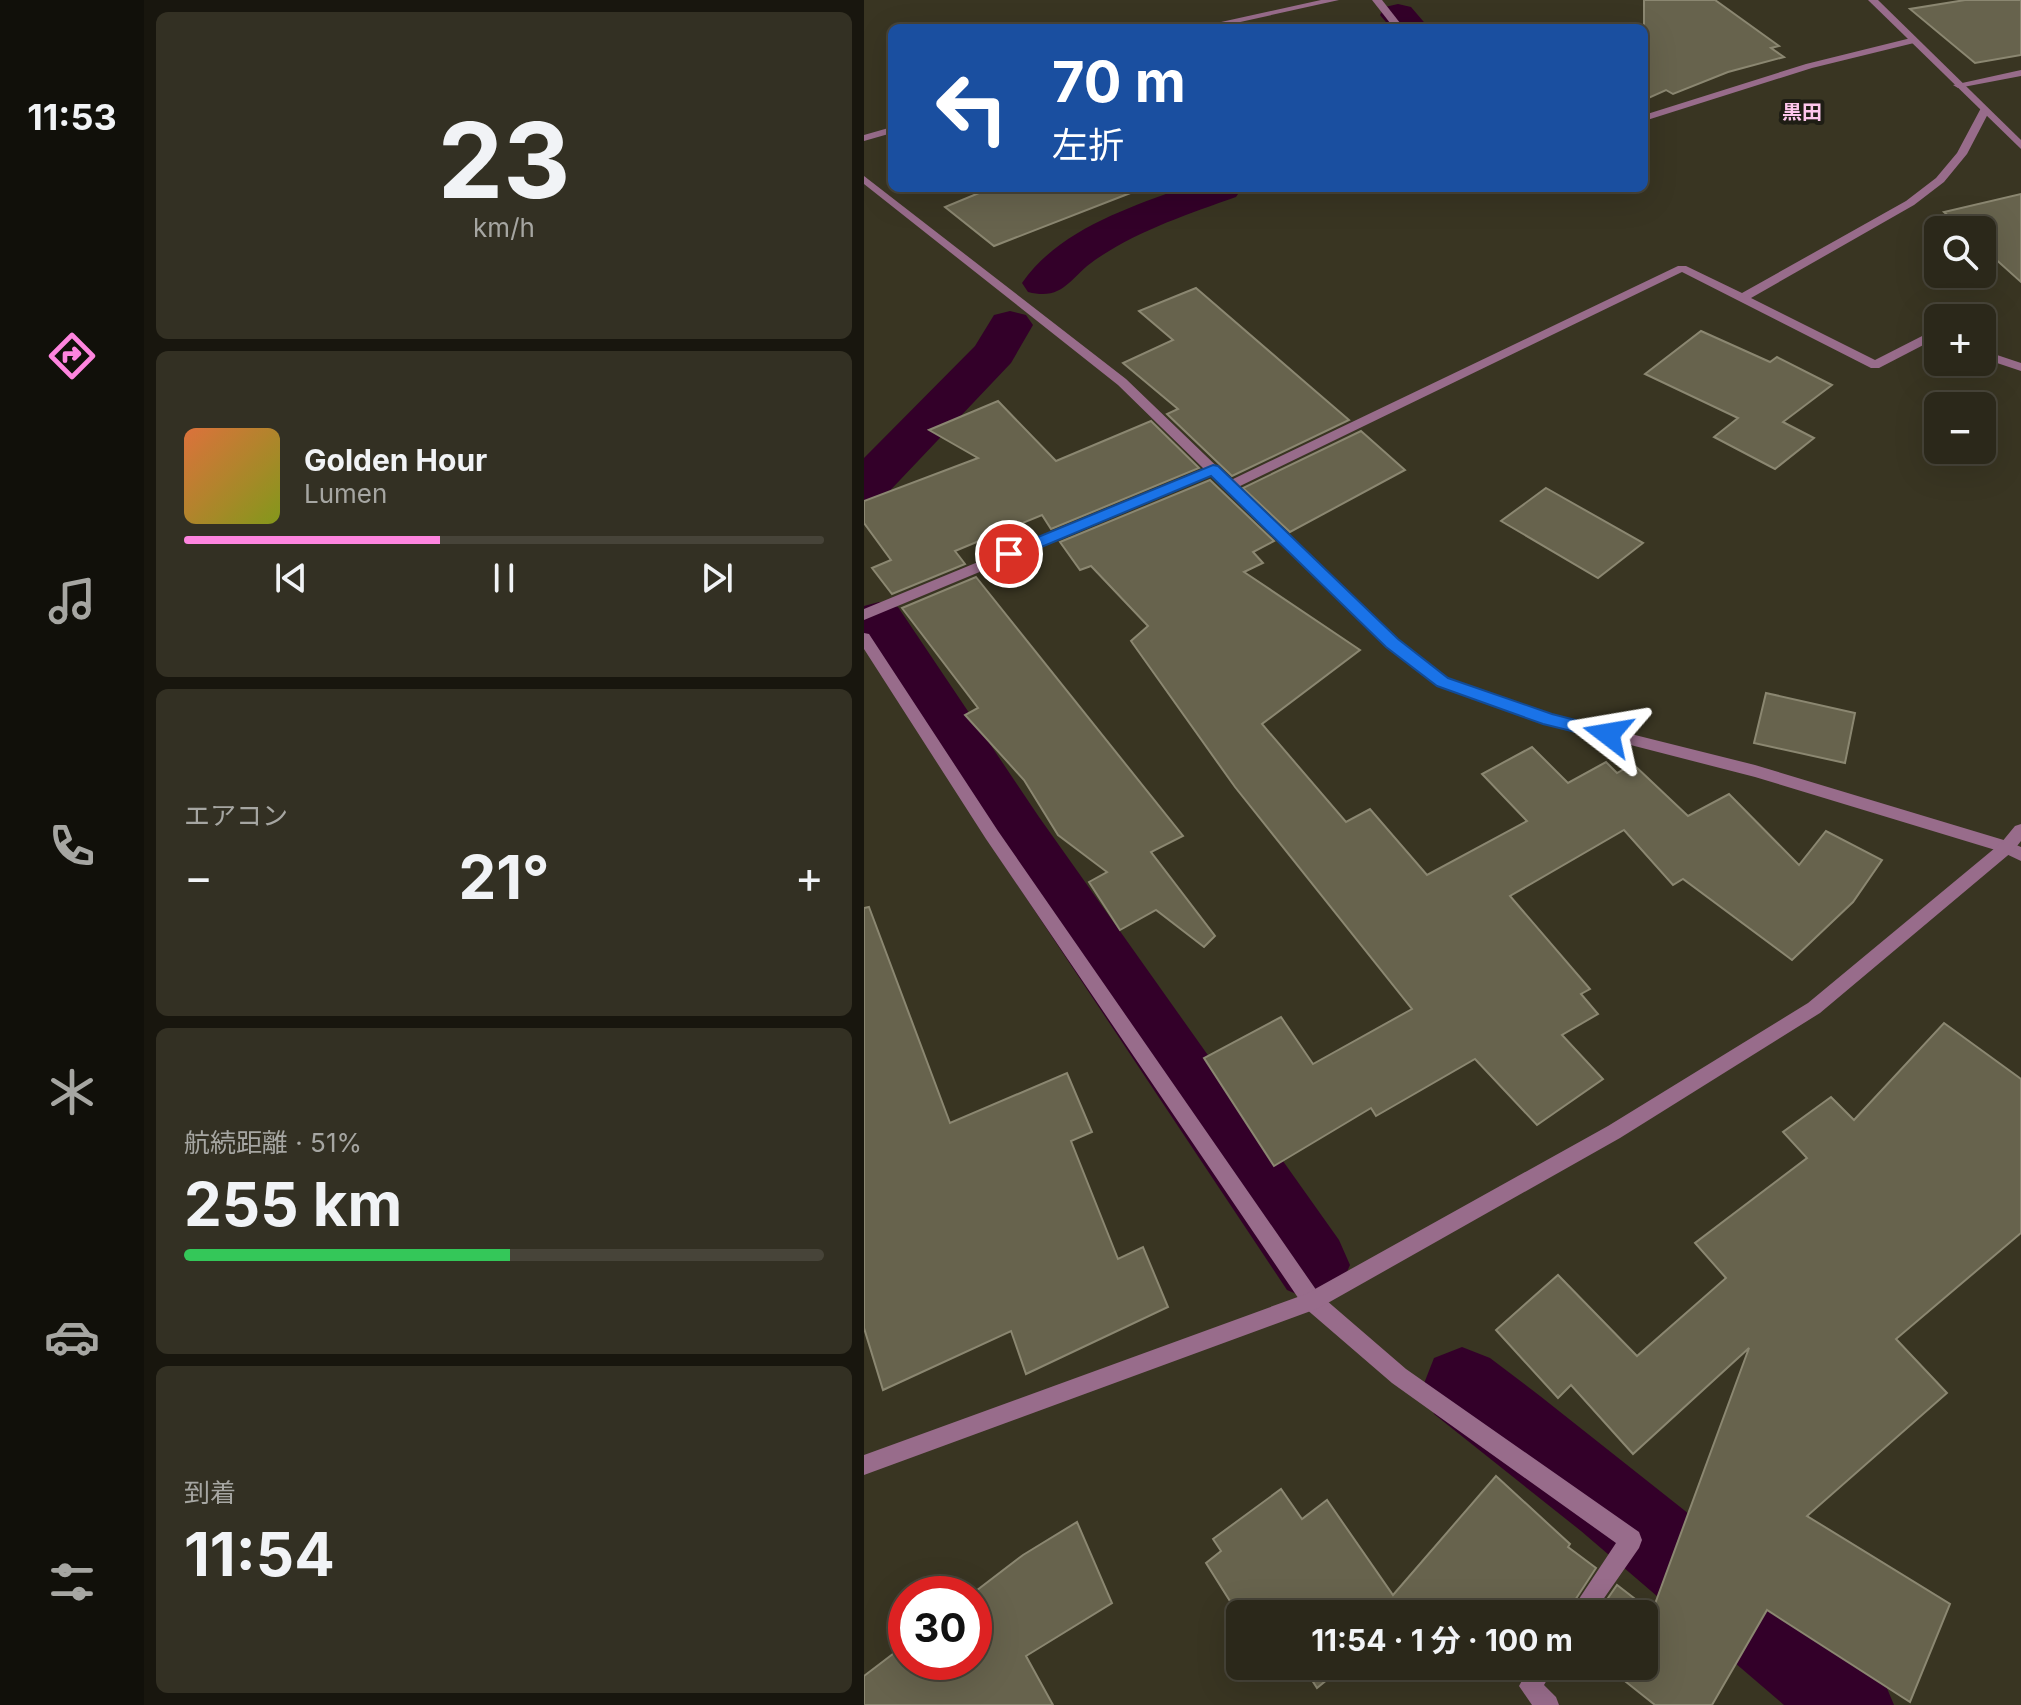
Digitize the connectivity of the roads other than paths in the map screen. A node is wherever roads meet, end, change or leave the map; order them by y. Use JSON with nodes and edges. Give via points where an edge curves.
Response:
{"nodes":[{"id":1,"x":1334,"y":0,"type":"edge"},
{"id":2,"x":1377,"y":0,"type":"edge"},
{"id":3,"x":1873,"y":0,"type":"edge"},
{"id":4,"x":1218,"y":24,"type":"edge"},
{"id":5,"x":1396,"y":24,"type":"edge"},
{"id":6,"x":1911,"y":41,"type":"junction"},
{"id":7,"x":2021,"y":73,"type":"edge"},
{"id":8,"x":1958,"y":85,"type":"junction"},
{"id":9,"x":1985,"y":110,"type":"junction"},
{"id":10,"x":1648,"y":117,"type":"edge"},
{"id":11,"x":888,"y":131,"type":"edge"},
{"id":12,"x":864,"y":138,"type":"edge"},
{"id":13,"x":2021,"y":146,"type":"edge"},
{"id":14,"x":864,"y":179,"type":"edge"},
{"id":15,"x":1742,"y":298,"type":"junction"},
{"id":16,"x":1924,"y":340,"type":"edge"},
{"id":17,"x":1996,"y":359,"type":"edge"},
{"id":18,"x":2021,"y":367,"type":"edge"},
{"id":19,"x":1213,"y":470,"type":"junction"},
{"id":20,"x":1228,"y":487,"type":"junction"},
{"id":21,"x":864,"y":615,"type":"edge"},
{"id":22,"x":864,"y":638,"type":"edge"},
{"id":23,"x":2021,"y":830,"type":"edge"},
{"id":24,"x":2014,"y":851,"type":"edge"},
{"id":25,"x":1312,"y":1301,"type":"junction"},
{"id":26,"x":864,"y":1465,"type":"edge"},
{"id":27,"x":1590,"y":1600,"type":"edge"},
{"id":28,"x":1534,"y":1680,"type":"edge"},
{"id":29,"x":1548,"y":1705,"type":"edge"}],
"edges":[{"from":1,"to":4,"type":"street"},
{"from":2,"to":5,"type":"street"},
{"from":3,"to":6,"type":"street"},
{"from":6,"to":8,"type":"street"},
{"from":6,"to":10,"type":"street","via":[[1809,66]]},
{"from":7,"to":8,"type":"street"},
{"from":8,"to":9,"type":"street"},
{"from":9,"to":13,"type":"street"},
{"from":9,"to":15,"type":"street","via":[[1962,154],[1940,180],[1910,203]]},
{"from":11,"to":12,"type":"street"},
{"from":14,"to":19,"type":"street","via":[[1122,382]]},
{"from":15,"to":16,"type":"street","via":[[1875,365]]},
{"from":15,"to":20,"type":"street","via":[[1682,268]]},
{"from":17,"to":18,"type":"street"},
{"from":19,"to":20,"type":"street"},
{"from":19,"to":21,"type":"street"},
{"from":20,"to":24,"type":"street","via":[[1392,643],[1442,682],[1549,719],[1755,771]]},
{"from":22,"to":25,"type":"street","via":[[992,835]]},
{"from":23,"to":24,"type":"street"},
{"from":24,"to":25,"type":"street","via":[[1814,1008],[1614,1132]]},
{"from":25,"to":26,"type":"street"},
{"from":25,"to":27,"type":"street","via":[[1399,1376],[1631,1540]]},
{"from":28,"to":29,"type":"street","via":[[1530,1686]]}]}
